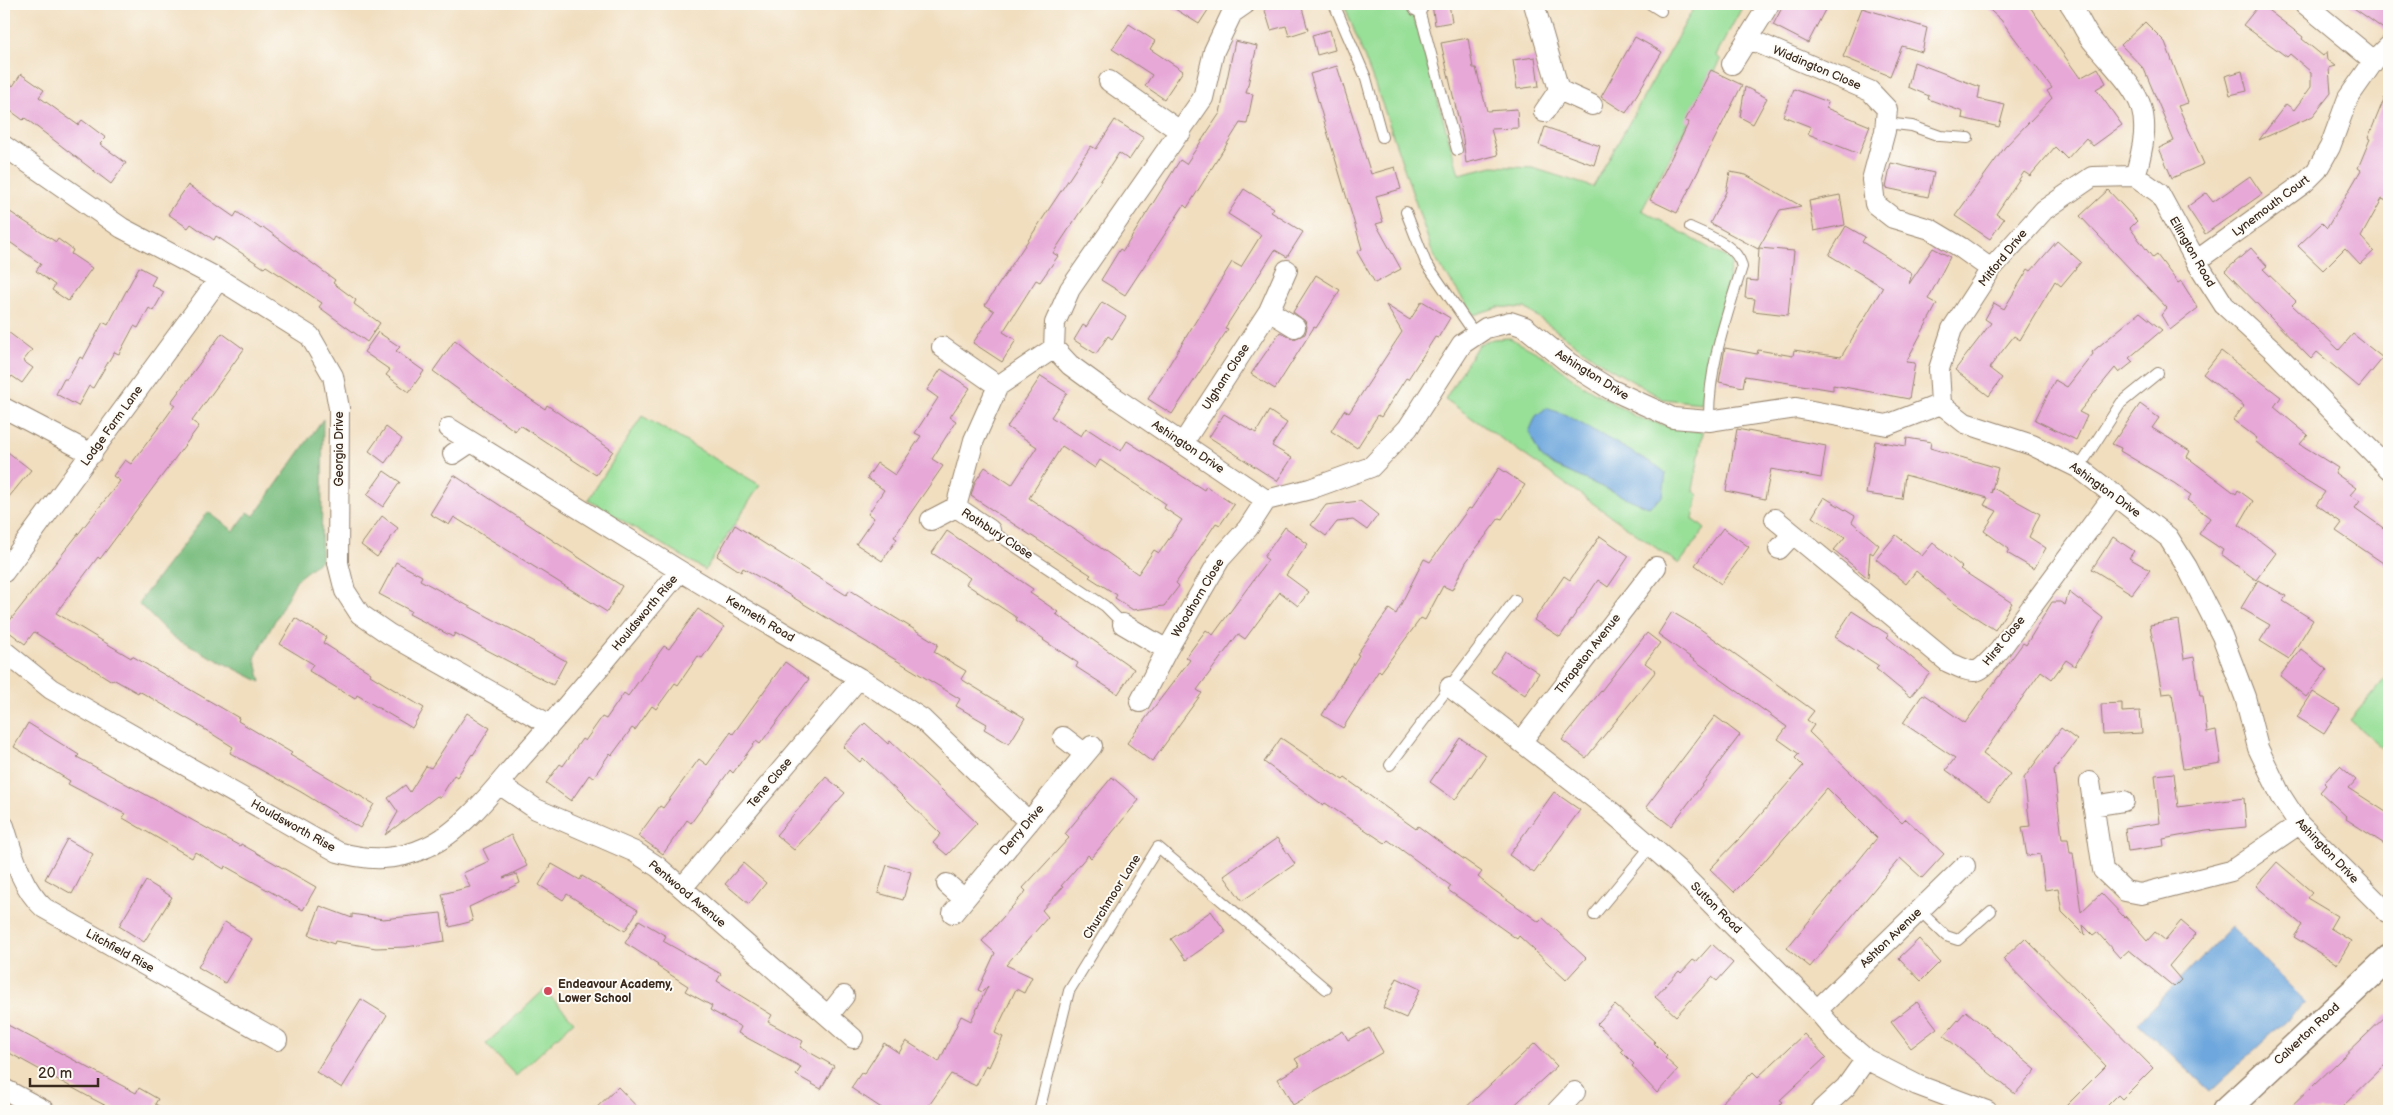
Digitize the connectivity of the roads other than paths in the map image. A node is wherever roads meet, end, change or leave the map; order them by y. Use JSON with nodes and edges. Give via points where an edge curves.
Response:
{"nodes":[{"id":1,"x":1245,"y":4,"type":"edge"},
{"id":2,"x":1334,"y":4,"type":"edge"},
{"id":3,"x":1534,"y":4,"type":"edge"},
{"id":4,"x":1650,"y":4,"type":"edge"},
{"id":5,"x":2070,"y":4,"type":"edge"},
{"id":6,"x":2305,"y":4,"type":"edge"},
{"id":7,"x":1417,"y":5,"type":"edge"},
{"id":8,"x":1769,"y":5,"type":"edge"},
{"id":9,"x":1661,"y":11,"type":"dead end"},
{"id":10,"x":1749,"y":39,"type":"junction"},
{"id":11,"x":2389,"y":46,"type":"edge"},
{"id":12,"x":2374,"y":61,"type":"junction"},
{"id":13,"x":1732,"y":64,"type":"dead end"},
{"id":14,"x":1110,"y":81,"type":"dead end"},
{"id":15,"x":1559,"y":90,"type":"junction"},
{"id":16,"x":1592,"y":106,"type":"dead end"},
{"id":17,"x":1544,"y":112,"type":"dead end"},
{"id":18,"x":1886,"y":123,"type":"junction"},
{"id":19,"x":1181,"y":132,"type":"junction"},
{"id":20,"x":1382,"y":137,"type":"dead end"},
{"id":21,"x":1968,"y":138,"type":"dead end"},
{"id":22,"x":4,"y":146,"type":"edge"},
{"id":23,"x":1457,"y":150,"type":"dead end"},
{"id":24,"x":2135,"y":176,"type":"junction"},
{"id":25,"x":1406,"y":212,"type":"dead end"},
{"id":26,"x":1690,"y":227,"type":"dead end"},
{"id":27,"x":2196,"y":261,"type":"junction"},
{"id":28,"x":1991,"y":269,"type":"junction"},
{"id":29,"x":1287,"y":270,"type":"dead end"},
{"id":30,"x":219,"y":279,"type":"junction"},
{"id":31,"x":1269,"y":311,"type":"junction"},
{"id":32,"x":1295,"y":327,"type":"dead end"},
{"id":33,"x":1475,"y":334,"type":"junction"},
{"id":34,"x":942,"y":347,"type":"dead end"},
{"id":35,"x":1054,"y":348,"type":"junction"},
{"id":36,"x":2158,"y":373,"type":"dead end"},
{"id":37,"x":998,"y":386,"type":"junction"},
{"id":38,"x":1941,"y":404,"type":"junction"},
{"id":39,"x":4,"y":408,"type":"edge"},
{"id":40,"x":1709,"y":421,"type":"junction"},
{"id":41,"x":449,"y":428,"type":"dead end"},
{"id":42,"x":471,"y":442,"type":"junction"},
{"id":43,"x":1182,"y":443,"type":"junction"},
{"id":44,"x":92,"y":454,"type":"junction"},
{"id":45,"x":453,"y":454,"type":"dead end"},
{"id":46,"x":2078,"y":468,"type":"junction"},
{"id":47,"x":2389,"y":469,"type":"edge"},
{"id":48,"x":2115,"y":494,"type":"junction"},
{"id":49,"x":1266,"y":500,"type":"junction"},
{"id":50,"x":956,"y":507,"type":"junction"},
{"id":51,"x":1775,"y":519,"type":"dead end"},
{"id":52,"x":931,"y":520,"type":"dead end"},
{"id":53,"x":990,"y":530,"type":"joint"},
{"id":54,"x":1793,"y":534,"type":"junction"},
{"id":55,"x":1779,"y":550,"type":"dead end"},
{"id":56,"x":1039,"y":562,"type":"joint"},
{"id":57,"x":1656,"y":567,"type":"dead end"},
{"id":58,"x":680,"y":571,"type":"junction"},
{"id":59,"x":4,"y":572,"type":"edge"},
{"id":60,"x":1514,"y":600,"type":"dead end"},
{"id":61,"x":1123,"y":624,"type":"joint"},
{"id":62,"x":1167,"y":650,"type":"junction"},
{"id":63,"x":4,"y":651,"type":"edge"},
{"id":64,"x":859,"y":678,"type":"junction"},
{"id":65,"x":1450,"y":687,"type":"junction"},
{"id":66,"x":1140,"y":702,"type":"dead end"},
{"id":67,"x":550,"y":725,"type":"junction"},
{"id":68,"x":1063,"y":737,"type":"dead end"},
{"id":69,"x":1521,"y":742,"type":"junction"},
{"id":70,"x":1390,"y":765,"type":"dead end"},
{"id":71,"x":2090,"y":782,"type":"dead end"},
{"id":72,"x":499,"y":784,"type":"junction"},
{"id":73,"x":2124,"y":801,"type":"dead end"},
{"id":74,"x":2093,"y":806,"type":"junction"},
{"id":75,"x":1029,"y":822,"type":"junction"},
{"id":76,"x":2299,"y":824,"type":"junction"},
{"id":77,"x":4,"y":826,"type":"edge"},
{"id":78,"x":1651,"y":846,"type":"junction"},
{"id":79,"x":1965,"y":866,"type":"dead end"},
{"id":80,"x":947,"y":884,"type":"dead end"},
{"id":81,"x":682,"y":888,"type":"junction"},
{"id":82,"x":1919,"y":910,"type":"junction"},
{"id":83,"x":1991,"y":911,"type":"dead end"},
{"id":84,"x":2389,"y":914,"type":"edge"},
{"id":85,"x":1594,"y":915,"type":"dead end"},
{"id":86,"x":2389,"y":958,"type":"edge"},
{"id":87,"x":1326,"y":989,"type":"dead end"},
{"id":88,"x":844,"y":996,"type":"dead end"},
{"id":89,"x":1817,"y":1010,"type":"junction"},
{"id":90,"x":828,"y":1016,"type":"junction"},
{"id":91,"x":853,"y":1038,"type":"dead end"},
{"id":92,"x":277,"y":1040,"type":"dead end"},
{"id":93,"x":1866,"y":1059,"type":"junction"},
{"id":94,"x":4,"y":1089,"type":"edge"},
{"id":95,"x":1575,"y":1092,"type":"dead end"},
{"id":96,"x":45,"y":1111,"type":"edge"},
{"id":97,"x":1040,"y":1111,"type":"edge"},
{"id":98,"x":1557,"y":1111,"type":"edge"},
{"id":99,"x":1820,"y":1111,"type":"edge"},
{"id":100,"x":1988,"y":1111,"type":"edge"},
{"id":101,"x":2225,"y":1111,"type":"edge"}],
"edges":[{"from":1,"to":19,"type":"street","via":[[1232,13],[1214,51],[1203,98]]},
{"from":2,"to":20,"type":"lane","via":[[1366,78]]},
{"from":3,"to":15,"type":"street"},
{"from":4,"to":9,"type":"lane"},
{"from":5,"to":24,"type":"street","via":[[2093,42],[2141,101],[2146,127]]},
{"from":6,"to":12,"type":"street"},
{"from":7,"to":23,"type":"lane"},
{"from":8,"to":10,"type":"street"},
{"from":10,"to":13,"type":"street"},
{"from":10,"to":18,"type":"street","name":"Widdington Close","via":[[1870,91],[1887,110]]},
{"from":11,"to":12,"type":"street","name":"Lynemouth Court"},
{"from":12,"to":27,"type":"street","name":"Lynemouth Court","via":[[2348,98],[2330,147],[2317,170],[2304,184]]},
{"from":14,"to":19,"type":"street"},
{"from":15,"to":16,"type":"street"},
{"from":15,"to":17,"type":"street"},
{"from":18,"to":21,"type":"lane","via":[[1912,126],[1940,136]]},
{"from":18,"to":28,"type":"street","via":[[1872,180],[1875,204],[1893,218],[1930,229]]},
{"from":19,"to":35,"type":"street","via":[[1070,289],[1055,323]]},
{"from":22,"to":30,"type":"street","name":"Georgia Drive","via":[[122,228]]},
{"from":24,"to":27,"type":"street","name":"Ellington Road","via":[[2159,193]]},
{"from":24,"to":28,"type":"street","name":"Mitford Drive","via":[[2092,177],[2044,210]]},
{"from":25,"to":33,"type":"lane","via":[[1426,263]]},
{"from":26,"to":40,"type":"lane","via":[[1726,246],[1740,259],[1742,267],[1712,370]]},
{"from":27,"to":47,"type":"street","name":"Ellington Road","via":[[2224,305],[2272,349]]},
{"from":28,"to":38,"type":"street","name":"Mitford Drive","via":[[1952,329],[1939,369]]},
{"from":29,"to":31,"type":"street","name":"Ulgham Close"},
{"from":30,"to":44,"type":"street","name":"Lodge Farm Lane"},
{"from":30,"to":67,"type":"street","name":"Georgia Drive","via":[[310,336],[332,376],[339,408],[338,564],[345,591],[360,614],[388,634]]},
{"from":31,"to":32,"type":"street"},
{"from":31,"to":43,"type":"street","name":"Ulgham Close"},
{"from":33,"to":40,"type":"street","name":"Ashington Drive","via":[[1498,323],[1510,322],[1525,328],[1569,363],[1618,393],[1673,418]]},
{"from":33,"to":49,"type":"street","name":"Ashington Drive","via":[[1462,344],[1408,428],[1371,467],[1310,489]]},
{"from":34,"to":37,"type":"street"},
{"from":35,"to":37,"type":"street"},
{"from":35,"to":43,"type":"street","name":"Ashington Drive","via":[[1070,365]]},
{"from":36,"to":46,"type":"lane","via":[[2121,403]]},
{"from":37,"to":50,"type":"street","name":"Rothbury Close","via":[[974,440]]},
{"from":38,"to":40,"type":"street","name":"Ashington Drive","via":[[1887,425],[1796,408]]},
{"from":38,"to":46,"type":"street","name":"Ashington Drive","via":[[1965,423],[2032,445]]},
{"from":39,"to":44,"type":"street"},
{"from":41,"to":42,"type":"street","name":"Kenneth Road"},
{"from":42,"to":45,"type":"street"},
{"from":42,"to":58,"type":"street","name":"Kenneth Road"},
{"from":43,"to":49,"type":"street","name":"Ashington Drive"},
{"from":44,"to":59,"type":"street","name":"Lodge Farm Lane"},
{"from":46,"to":48,"type":"street","name":"Ashington Drive"},
{"from":48,"to":54,"type":"street","name":"Hirst Close","via":[[1999,651],[1980,671],[1970,672],[1948,662]]},
{"from":48,"to":76,"type":"street","name":"Ashington Drive","via":[[2168,537],[2187,566],[2222,636],[2245,697],[2258,748],[2281,796]]},
{"from":49,"to":62,"type":"street","name":"Woodhorn Close","via":[[1248,528],[1220,559]]},
{"from":50,"to":52,"type":"street","name":"Rothbury Close"},
{"from":50,"to":53,"type":"street","name":"Rothbury Close"},
{"from":51,"to":54,"type":"street","name":"Hirst Close"},
{"from":53,"to":56,"type":"lane","name":"Rothbury Close"},
{"from":54,"to":55,"type":"street"},
{"from":56,"to":61,"type":"lane","name":"Woodhorn Close","via":[[1105,606]]},
{"from":57,"to":69,"type":"street","name":"Thrapston Avenue"},
{"from":58,"to":64,"type":"street","name":"Kenneth Road"},
{"from":58,"to":67,"type":"street","name":"Houldsworth Rise"},
{"from":60,"to":65,"type":"lane"},
{"from":61,"to":62,"type":"street","name":"Woodhorn Close"},
{"from":62,"to":66,"type":"street","name":"Woodhorn Close"},
{"from":63,"to":72,"type":"street","name":"Houldsworth Rise","via":[[60,694],[338,852],[362,859],[406,856],[429,847],[453,832]]},
{"from":64,"to":75,"type":"street","name":"Kenneth Road","via":[[922,719]]},
{"from":64,"to":81,"type":"street","name":"Tene Close"},
{"from":65,"to":69,"type":"street","name":"Sutton Road"},
{"from":65,"to":70,"type":"lane"},
{"from":67,"to":72,"type":"street","name":"Houldsworth Rise"},
{"from":68,"to":75,"type":"street","name":"Derry Drive","via":[[1088,750]]},
{"from":69,"to":78,"type":"street","name":"Sutton Road"},
{"from":71,"to":74,"type":"street"},
{"from":72,"to":81,"type":"street","name":"Pentwood Avenue","via":[[536,809],[635,852]]},
{"from":73,"to":74,"type":"street"},
{"from":74,"to":76,"type":"street","via":[[2103,870],[2125,891],[2141,894],[2231,871]]},
{"from":75,"to":80,"type":"street","name":"Derry Drive","via":[[958,906]]},
{"from":76,"to":84,"type":"street","name":"Ashington Drive"},
{"from":77,"to":92,"type":"street","name":"Litchfield Rise","via":[[24,883],[31,896],[44,908]]},
{"from":78,"to":85,"type":"lane"},
{"from":78,"to":89,"type":"street","name":"Sutton Road"},
{"from":79,"to":82,"type":"street","name":"Ashton Avenue"},
{"from":81,"to":90,"type":"street","name":"Pentwood Avenue"},
{"from":82,"to":83,"type":"lane","via":[[1946,936],[1958,940]]},
{"from":82,"to":89,"type":"street","name":"Ashton Avenue"},
{"from":86,"to":101,"type":"street","name":"Calverton Road"},
{"from":87,"to":97,"type":"lane","name":"Churchmoor Lane","via":[[1158,847],[1069,991]]},
{"from":88,"to":90,"type":"street"},
{"from":89,"to":93,"type":"street","name":"Sutton Road","via":[[1840,1037]]},
{"from":90,"to":91,"type":"street","name":"Pentwood Avenue"},
{"from":93,"to":99,"type":"street","via":[[1846,1087]]},
{"from":93,"to":100,"type":"street","name":"Sutton Road","via":[[1917,1085]]},
{"from":94,"to":96,"type":"street"},
{"from":95,"to":98,"type":"street"}]}
